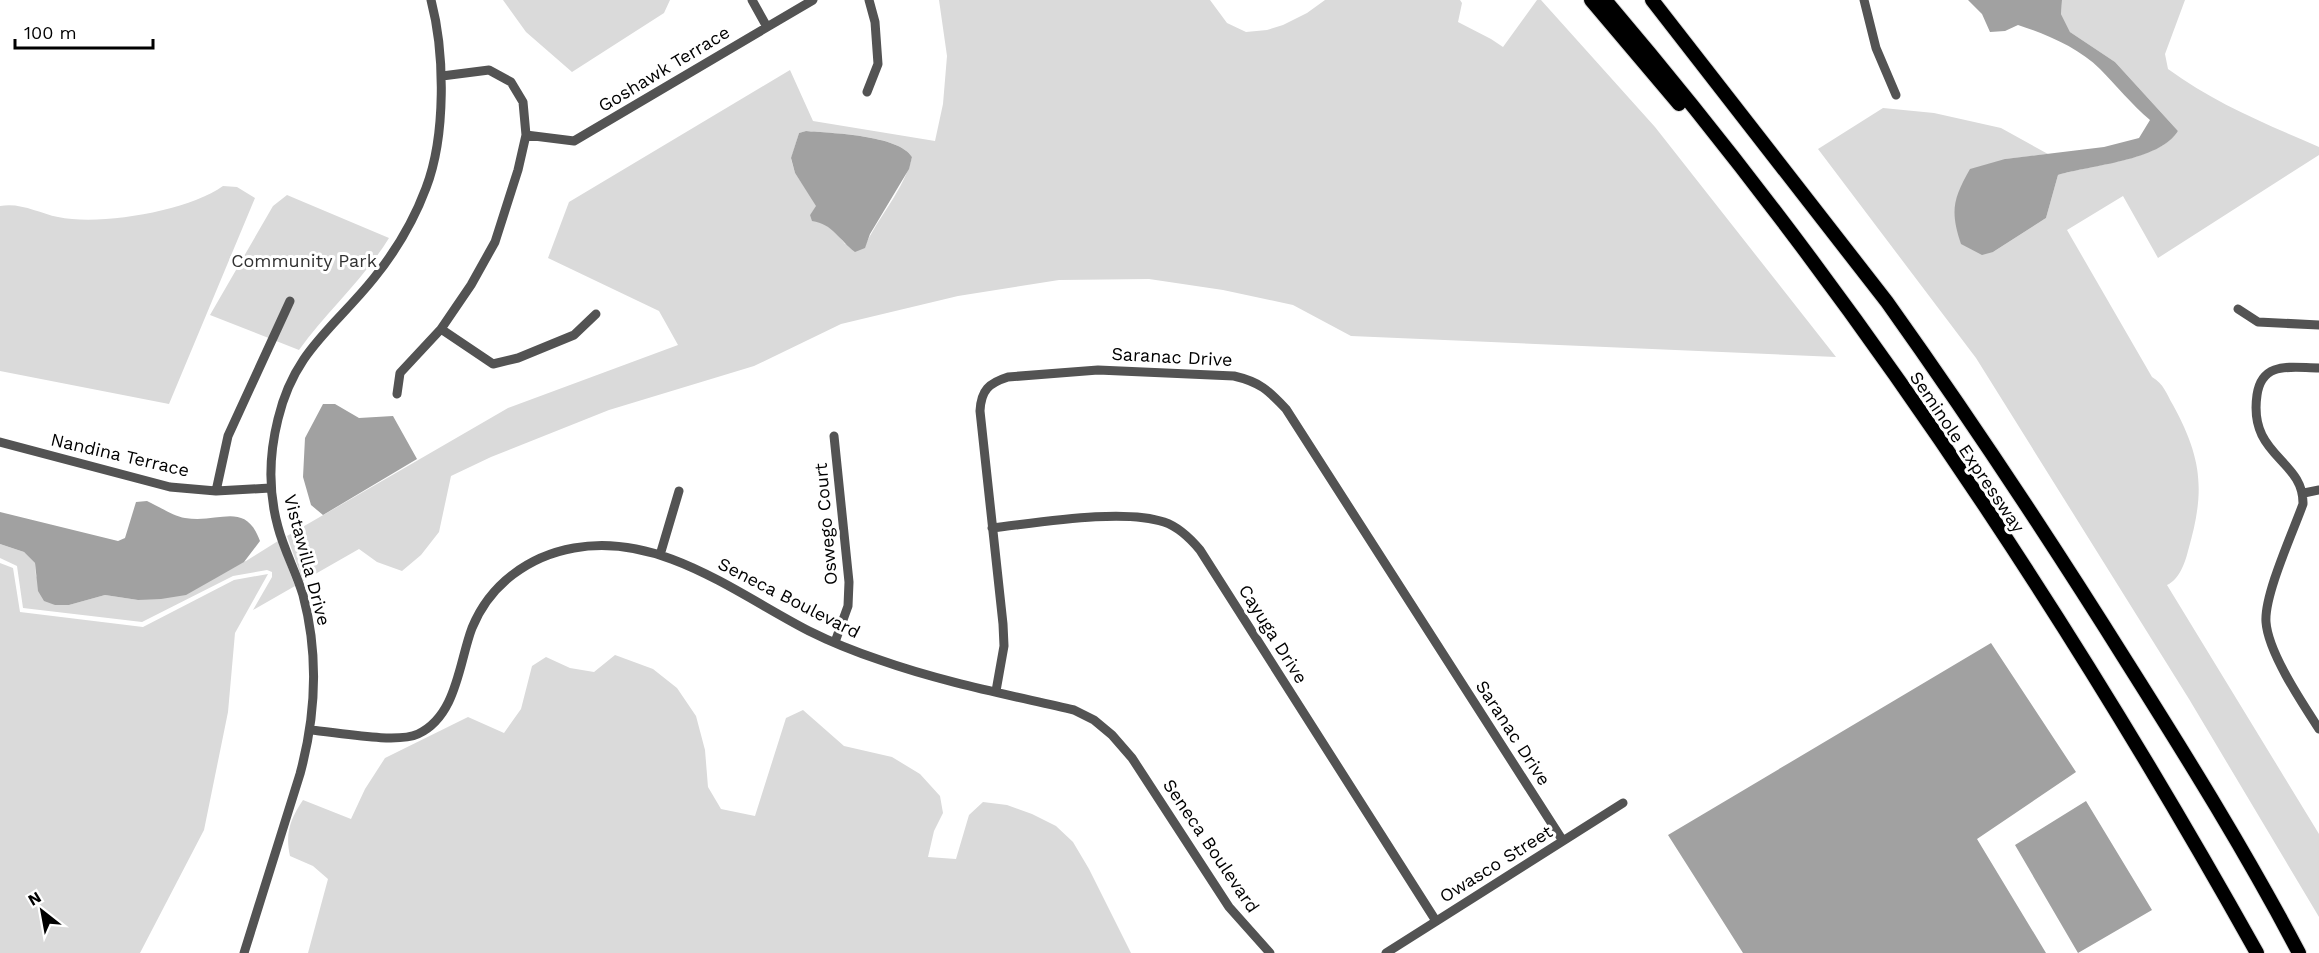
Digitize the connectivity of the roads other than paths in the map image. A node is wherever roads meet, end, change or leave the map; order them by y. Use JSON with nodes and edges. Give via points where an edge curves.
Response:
{"nodes":[{"id":1,"x":431,"y":0,"type":"edge"},
{"id":2,"x":752,"y":0,"type":"edge"},
{"id":3,"x":813,"y":0,"type":"edge"},
{"id":4,"x":869,"y":0,"type":"edge"},
{"id":5,"x":1591,"y":0,"type":"edge"},
{"id":6,"x":1605,"y":0,"type":"edge"},
{"id":7,"x":1652,"y":0,"type":"edge"},
{"id":8,"x":1864,"y":0,"type":"edge"},
{"id":9,"x":767,"y":27,"type":"junction"},
{"id":10,"x":442,"y":76,"type":"junction"},
{"id":11,"x":867,"y":92,"type":"dead end"},
{"id":12,"x":1896,"y":95,"type":"dead end"},
{"id":13,"x":526,"y":135,"type":"junction"},
{"id":14,"x":1735,"y":161,"type":"junction"},
{"id":15,"x":290,"y":301,"type":"dead end"},
{"id":16,"x":2238,"y":309,"type":"dead end"},
{"id":17,"x":596,"y":314,"type":"dead end"},
{"id":18,"x":2319,"y":325,"type":"edge"},
{"id":19,"x":441,"y":328,"type":"junction"},
{"id":20,"x":2319,"y":368,"type":"edge"},
{"id":21,"x":397,"y":394,"type":"dead end"},
{"id":22,"x":834,"y":435,"type":"dead end"},
{"id":23,"x":0,"y":442,"type":"edge"},
{"id":24,"x":270,"y":489,"type":"junction"},
{"id":25,"x":2319,"y":490,"type":"edge"},
{"id":26,"x":216,"y":491,"type":"junction"},
{"id":27,"x":679,"y":491,"type":"dead end"},
{"id":28,"x":2304,"y":494,"type":"junction"},
{"id":29,"x":992,"y":528,"type":"junction"},
{"id":30,"x":660,"y":555,"type":"junction"},
{"id":31,"x":835,"y":642,"type":"junction"},
{"id":32,"x":996,"y":691,"type":"junction"},
{"id":33,"x":2319,"y":729,"type":"edge"},
{"id":34,"x":310,"y":730,"type":"junction"},
{"id":35,"x":1623,"y":803,"type":"dead end"},
{"id":36,"x":1563,"y":841,"type":"junction"},
{"id":37,"x":1436,"y":921,"type":"junction"},
{"id":38,"x":244,"y":953,"type":"edge"},
{"id":39,"x":1270,"y":953,"type":"edge"},
{"id":40,"x":1386,"y":953,"type":"edge"},
{"id":41,"x":2257,"y":953,"type":"edge"},
{"id":42,"x":2299,"y":953,"type":"edge"}],
"edges":[{"from":1,"to":10,"type":"street","name":"Vistawilla Drive"},
{"from":2,"to":9,"type":"street"},
{"from":3,"to":9,"type":"street","name":"Goshawk Terrace"},
{"from":4,"to":11,"type":"street","via":[[878,64]]},
{"from":5,"to":14,"type":"highway","via":[[1709,141]]},
{"from":6,"to":14,"type":"highway","name":"Seminole Expressway"},
{"from":7,"to":42,"type":"highway","name":"Seminole Expressway","via":[[1918,344],[2049,538],[2192,765]]},
{"from":8,"to":12,"type":"street","via":[[1876,48]]},
{"from":9,"to":13,"type":"street","name":"Goshawk Terrace","via":[[574,141]]},
{"from":10,"to":13,"type":"street","via":[[489,70],[511,82],[523,102]]},
{"from":10,"to":24,"type":"street","name":"Vistawilla Drive","via":[[435,158],[427,187],[394,250],[306,354],[291,382],[272,447]]},
{"from":13,"to":19,"type":"street","via":[[495,242]]},
{"from":14,"to":41,"type":"highway","name":"Seminole Expressway","via":[[1840,299],[2064,630]]},
{"from":15,"to":26,"type":"street","via":[[228,436]]},
{"from":16,"to":18,"type":"street","via":[[2258,322]]},
{"from":17,"to":19,"type":"street","via":[[574,335],[493,364]]},
{"from":19,"to":21,"type":"street","via":[[400,373]]},
{"from":20,"to":28,"type":"street","via":[[2279,367],[2270,371],[2259,383],[2256,406],[2260,433],[2271,451],[2294,474]]},
{"from":22,"to":31,"type":"street","name":"Oswego Court","via":[[849,582],[848,606]]},
{"from":23,"to":26,"type":"street","name":"Nandina Terrace","via":[[170,487]]},
{"from":24,"to":26,"type":"street","name":"Nandina Terrace"},
{"from":24,"to":34,"type":"street","name":"Vistawilla Drive","via":[[278,527],[303,594],[312,640],[315,680]]},
{"from":25,"to":28,"type":"street"},
{"from":27,"to":30,"type":"street"},
{"from":28,"to":33,"type":"street","via":[[2270,594],[2266,622],[2277,658]]},
{"from":29,"to":32,"type":"street","name":"Saranac Drive","via":[[1004,624]]},
{"from":29,"to":36,"type":"street","name":"Saranac Drive","via":[[980,411],[985,388],[994,381],[1027,374],[1098,370],[1234,376],[1254,381],[1287,409]]},
{"from":29,"to":37,"type":"street","name":"Cayuga Drive","via":[[1130,516],[1166,523],[1191,539]]},
{"from":30,"to":31,"type":"street","name":"Seneca Boulevard"},
{"from":30,"to":34,"type":"street","name":"Seneca Boulevard","via":[[600,544],[544,555],[522,566],[484,604],[446,706],[435,722],[417,734],[392,738]]},
{"from":31,"to":32,"type":"street","name":"Seneca Boulevard","via":[[881,661]]},
{"from":32,"to":39,"type":"street","name":"Seneca Boulevard","via":[[1074,710],[1112,735],[1132,758],[1229,907]]},
{"from":34,"to":38,"type":"street","name":"Vistawilla Drive","via":[[294,797]]},
{"from":35,"to":36,"type":"street","name":"Owasco Street"},
{"from":36,"to":37,"type":"street","name":"Owasco Street"},
{"from":37,"to":40,"type":"street","name":"Owasco Street"}]}
